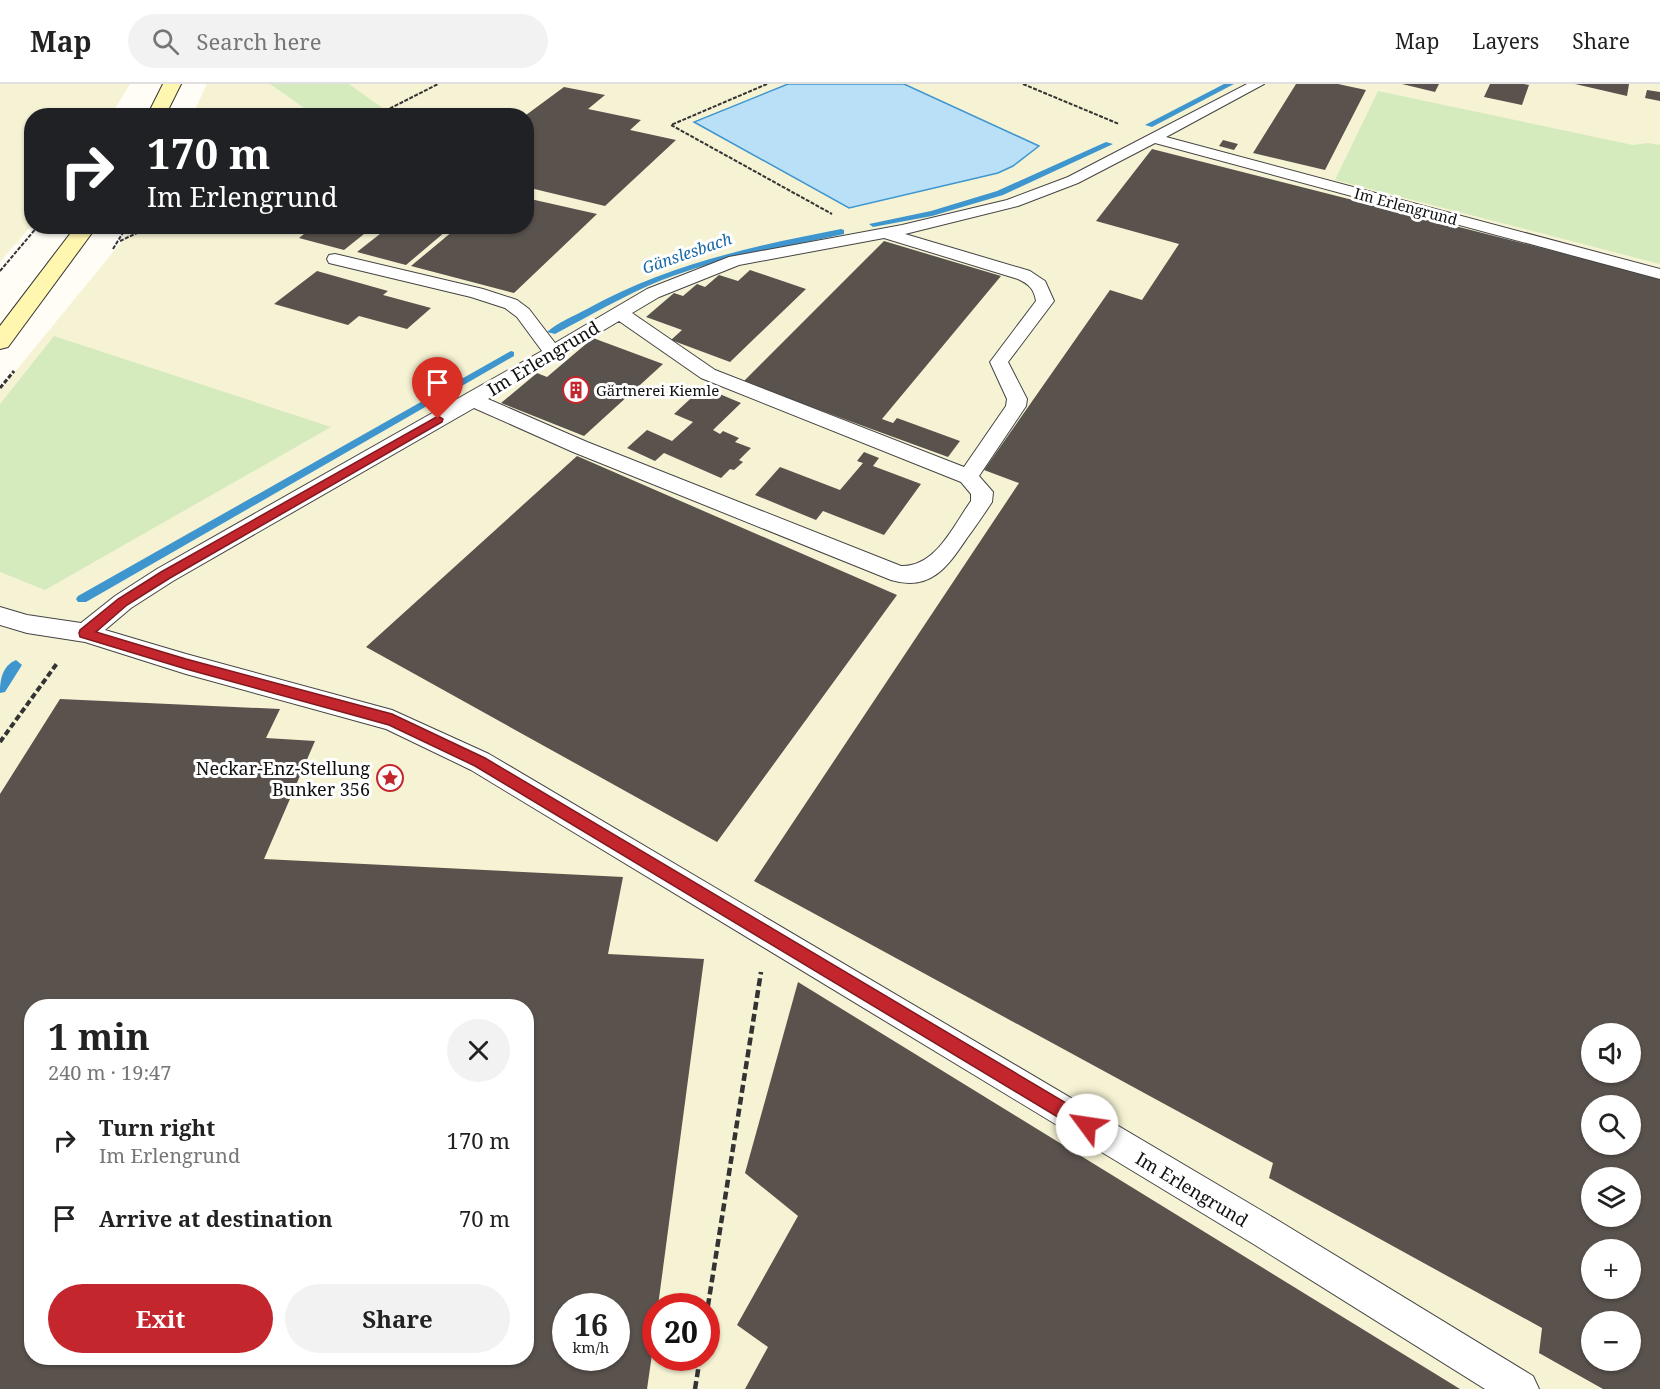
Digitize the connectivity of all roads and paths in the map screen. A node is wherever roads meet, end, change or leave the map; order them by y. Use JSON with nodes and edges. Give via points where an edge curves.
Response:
{"nodes":[{"id":1,"x":172,"y":84,"type":"edge"},
{"id":2,"x":438,"y":84,"type":"edge"},
{"id":3,"x":767,"y":84,"type":"edge"},
{"id":4,"x":1023,"y":84,"type":"edge"},
{"id":5,"x":1257,"y":84,"type":"edge"},
{"id":6,"x":160,"y":108,"type":"edge"},
{"id":7,"x":391,"y":108,"type":"edge"},
{"id":8,"x":1153,"y":138,"type":"junction"},
{"id":9,"x":31,"y":234,"type":"edge"},
{"id":10,"x":81,"y":234,"type":"edge"},
{"id":11,"x":134,"y":234,"type":"edge"},
{"id":12,"x":878,"y":235,"type":"junction"},
{"id":13,"x":119,"y":241,"type":"dead end"},
{"id":14,"x":335,"y":259,"type":"dead end"},
{"id":15,"x":0,"y":271,"type":"edge"},
{"id":16,"x":1660,"y":274,"type":"edge"},
{"id":17,"x":619,"y":313,"type":"junction"},
{"id":18,"x":0,"y":342,"type":"edge"},
{"id":19,"x":552,"y":352,"type":"junction"},
{"id":20,"x":472,"y":400,"type":"junction"},
{"id":21,"x":968,"y":477,"type":"junction"},
{"id":22,"x":0,"y":616,"type":"edge"},
{"id":23,"x":85,"y":633,"type":"junction"},
{"id":24,"x":0,"y":742,"type":"edge"},
{"id":25,"x":767,"y":933,"type":"junction"},
{"id":26,"x":710,"y":1293,"type":"edge"},
{"id":27,"x":698,"y":1371,"type":"edge"},
{"id":28,"x":695,"y":1389,"type":"edge"},
{"id":29,"x":1520,"y":1389,"type":"edge"}],
"edges":[{"from":1,"to":6,"type":"main road"},
{"from":2,"to":7,"type":"path"},
{"from":3,"to":12,"type":"path","via":[[671,125]]},
{"from":4,"to":8,"type":"path"},
{"from":5,"to":8,"type":"lane","name":"Im Erlengrund"},
{"from":8,"to":12,"type":"lane","name":"Im Erlengrund","via":[[1073,180],[1012,203]]},
{"from":8,"to":16,"type":"lane","name":"Im Erlengrund"},
{"from":9,"to":15,"type":"path"},
{"from":10,"to":18,"type":"main road"},
{"from":11,"to":13,"type":"path"},
{"from":12,"to":17,"type":"lane","name":"Im Erlengrund","via":[[735,261],[653,293]]},
{"from":12,"to":21,"type":"lane","via":[[1024,275],[1043,290],[1045,301],[999,362],[1017,406]]},
{"from":14,"to":19,"type":"lane","via":[[511,304],[539,330]]},
{"from":17,"to":19,"type":"lane","name":"Im Erlengrund"},
{"from":17,"to":21,"type":"lane","via":[[642,325],[708,374]]},
{"from":19,"to":20,"type":"lane","name":"Im Erlengrund"},
{"from":20,"to":21,"type":"lane","via":[[899,574],[915,575],[929,570],[945,554],[981,502],[982,492]]},
{"from":20,"to":23,"type":"lane","name":"Im Erlengrund","via":[[165,575]]},
{"from":22,"to":23,"type":"lane"},
{"from":23,"to":24,"type":"path","via":[[45,676]]},
{"from":23,"to":25,"type":"lane","name":"Im Erlengrund","via":[[392,720],[480,762]]},
{"from":25,"to":26,"type":"path"},
{"from":25,"to":29,"type":"lane","name":"Im Erlengrund"},
{"from":27,"to":28,"type":"path"}]}
